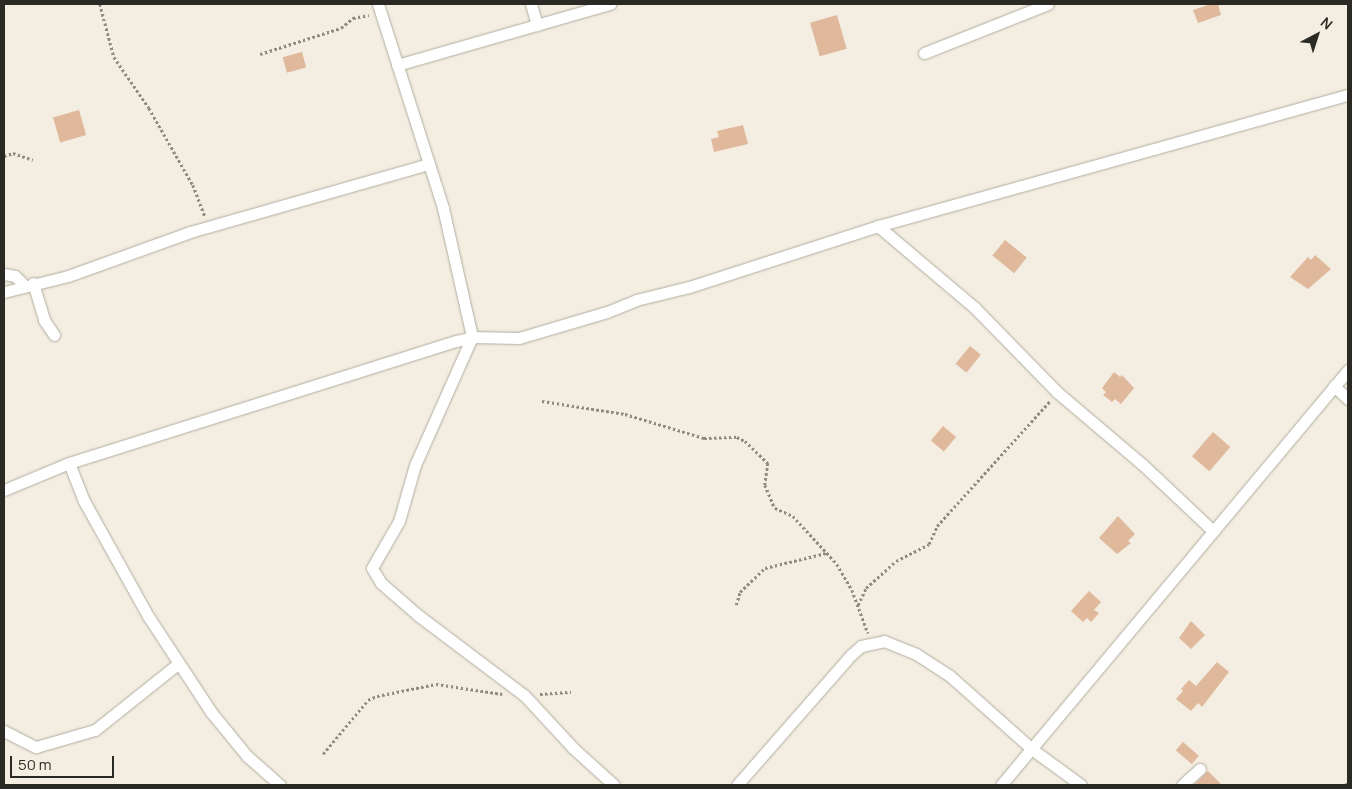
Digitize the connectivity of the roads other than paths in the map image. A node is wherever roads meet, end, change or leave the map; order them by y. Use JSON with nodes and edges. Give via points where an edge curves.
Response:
{"nodes":[{"id":1,"x":531,"y":4,"type":"edge"},
{"id":2,"x":610,"y":4,"type":"edge"},
{"id":3,"x":1048,"y":4,"type":"edge"},
{"id":4,"x":379,"y":8,"type":"edge"},
{"id":5,"x":537,"y":25,"type":"junction"},
{"id":6,"x":924,"y":54,"type":"dead end"},
{"id":7,"x":397,"y":65,"type":"junction"},
{"id":8,"x":1348,"y":95,"type":"edge"},
{"id":9,"x":428,"y":164,"type":"junction"},
{"id":10,"x":878,"y":226,"type":"junction"},
{"id":11,"x":4,"y":274,"type":"edge"},
{"id":12,"x":29,"y":284,"type":"junction"},
{"id":13,"x":4,"y":292,"type":"edge"},
{"id":14,"x":54,"y":335,"type":"dead end"},
{"id":15,"x":472,"y":337,"type":"junction"},
{"id":16,"x":1348,"y":370,"type":"edge"},
{"id":17,"x":1334,"y":386,"type":"junction"},
{"id":18,"x":1348,"y":399,"type":"edge"},
{"id":19,"x":69,"y":464,"type":"junction"},
{"id":20,"x":4,"y":490,"type":"edge"},
{"id":21,"x":1213,"y":531,"type":"junction"},
{"id":22,"x":179,"y":663,"type":"junction"},
{"id":23,"x":4,"y":731,"type":"edge"},
{"id":24,"x":1033,"y":750,"type":"junction"},
{"id":25,"x":1200,"y":769,"type":"dead end"},
{"id":26,"x":280,"y":785,"type":"edge"},
{"id":27,"x":614,"y":785,"type":"edge"},
{"id":28,"x":737,"y":785,"type":"edge"},
{"id":29,"x":1001,"y":785,"type":"edge"},
{"id":30,"x":1081,"y":785,"type":"edge"},
{"id":31,"x":1182,"y":785,"type":"edge"}],
"edges":[{"from":1,"to":5,"type":"street"},
{"from":2,"to":5,"type":"street"},
{"from":3,"to":6,"type":"street"},
{"from":4,"to":7,"type":"street"},
{"from":5,"to":7,"type":"street"},
{"from":7,"to":9,"type":"street"},
{"from":8,"to":10,"type":"street"},
{"from":9,"to":12,"type":"street","via":[[208,226],[68,276]]},
{"from":9,"to":15,"type":"street","via":[[448,226]]},
{"from":10,"to":15,"type":"street","via":[[519,338]]},
{"from":10,"to":21,"type":"street","via":[[975,308],[1057,392],[1142,464]]},
{"from":11,"to":12,"type":"street","via":[[11,274]]},
{"from":12,"to":13,"type":"street"},
{"from":12,"to":14,"type":"street"},
{"from":15,"to":19,"type":"street"},
{"from":15,"to":27,"type":"street","via":[[415,465],[400,521],[372,568],[381,583],[420,616],[524,695],[573,748]]},
{"from":16,"to":17,"type":"street"},
{"from":17,"to":18,"type":"street"},
{"from":17,"to":21,"type":"street"},
{"from":19,"to":20,"type":"street"},
{"from":19,"to":22,"type":"street","via":[[98,529]]},
{"from":21,"to":24,"type":"street"},
{"from":22,"to":23,"type":"street","via":[[95,730],[36,747]]},
{"from":22,"to":26,"type":"street","via":[[211,712],[241,749]]},
{"from":24,"to":28,"type":"street","via":[[934,664],[896,644],[871,641],[851,655]]},
{"from":24,"to":29,"type":"street"},
{"from":24,"to":30,"type":"street"},
{"from":25,"to":31,"type":"street"}]}
